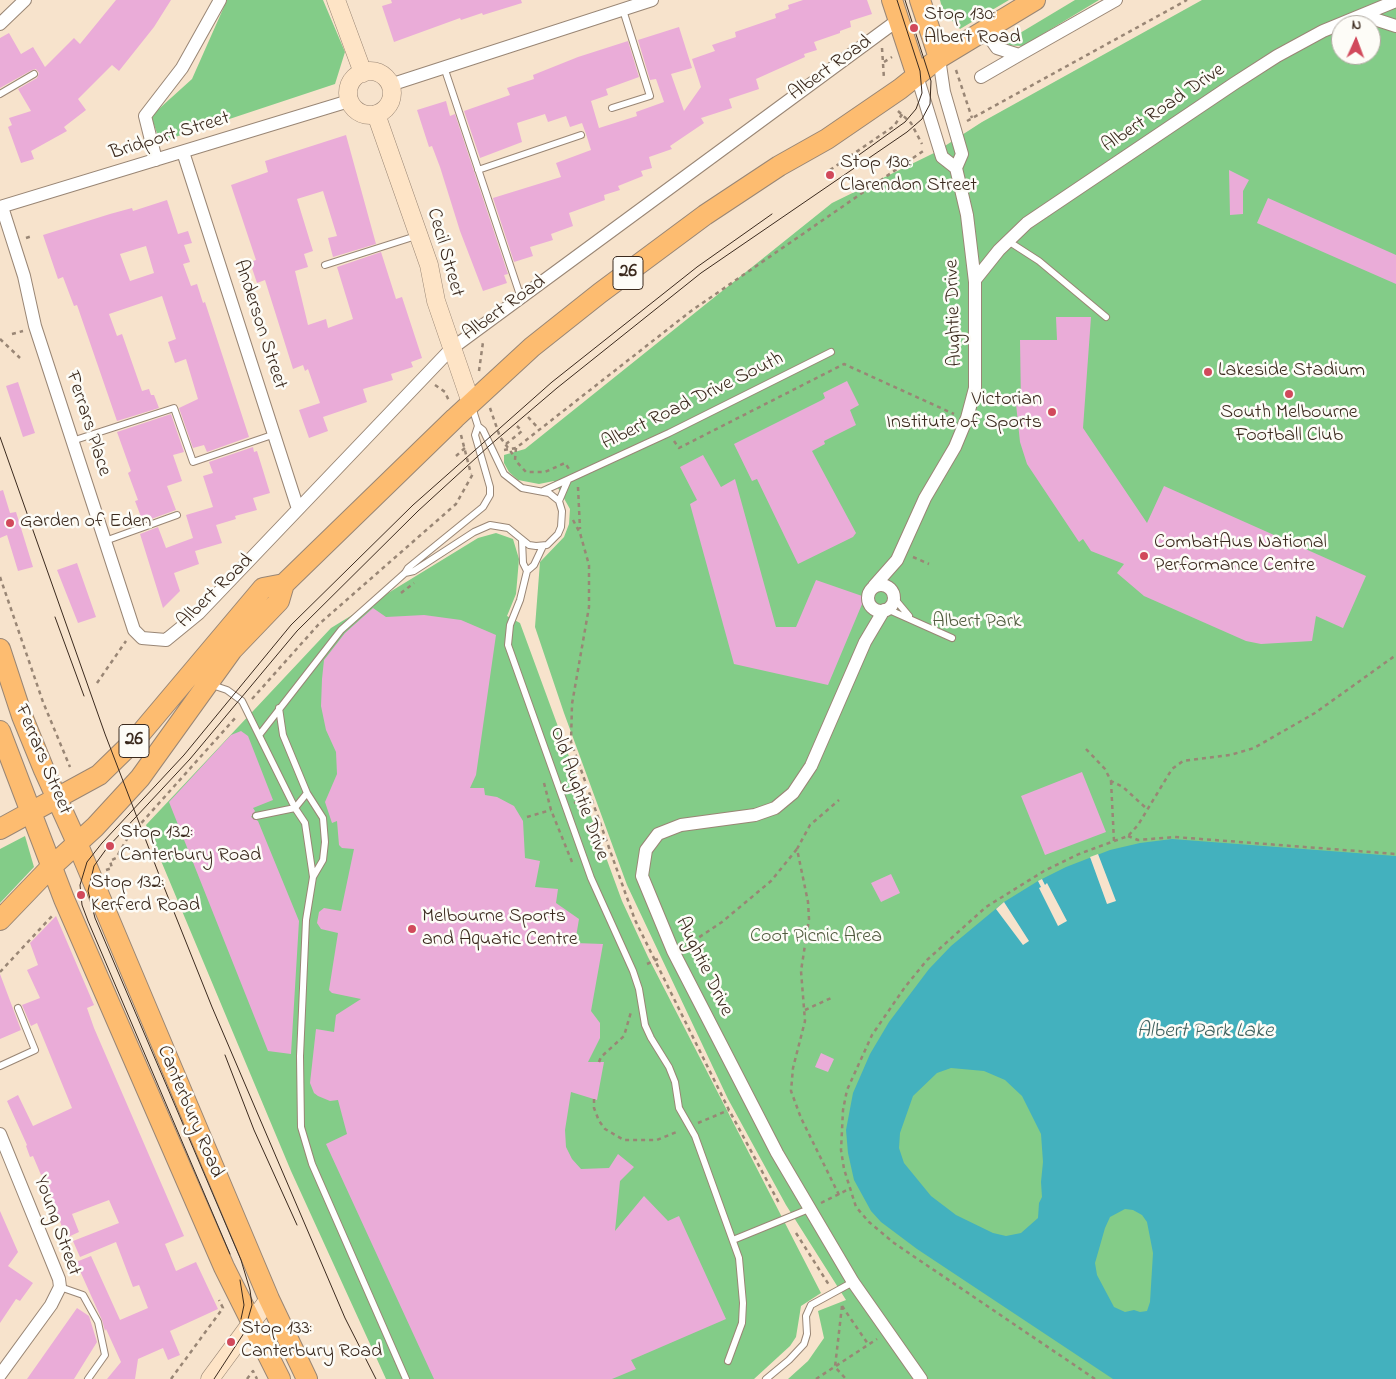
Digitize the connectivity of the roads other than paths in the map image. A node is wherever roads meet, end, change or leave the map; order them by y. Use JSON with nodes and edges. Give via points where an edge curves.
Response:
{"nodes":[{"id":1,"x":26,"y":0,"type":"edge"},
{"id":2,"x":220,"y":0,"type":"edge"},
{"id":3,"x":336,"y":0,"type":"edge"},
{"id":4,"x":892,"y":0,"type":"edge"},
{"id":5,"x":920,"y":0,"type":"edge"},
{"id":6,"x":1035,"y":0,"type":"edge"},
{"id":7,"x":1116,"y":0,"type":"edge"},
{"id":8,"x":648,"y":1,"type":"edge"},
{"id":9,"x":1396,"y":1,"type":"edge"},
{"id":10,"x":623,"y":10,"type":"junction"},
{"id":11,"x":1362,"y":15,"type":"edge"},
{"id":12,"x":898,"y":20,"type":"junction"},
{"id":13,"x":1381,"y":21,"type":"edge"},
{"id":14,"x":0,"y":24,"type":"edge"},
{"id":15,"x":1396,"y":26,"type":"edge"},
{"id":16,"x":1331,"y":28,"type":"edge"},
{"id":17,"x":985,"y":31,"type":"junction"},
{"id":18,"x":1019,"y":55,"type":"junction"},
{"id":19,"x":939,"y":58,"type":"junction"},
{"id":20,"x":444,"y":67,"type":"junction"},
{"id":21,"x":363,"y":72,"type":"junction"},
{"id":22,"x":34,"y":74,"type":"dead end"},
{"id":23,"x":917,"y":76,"type":"junction"},
{"id":24,"x":981,"y":77,"type":"dead end"},
{"id":25,"x":390,"y":86,"type":"junction"},
{"id":26,"x":0,"y":94,"type":"edge"},
{"id":27,"x":349,"y":102,"type":"junction"},
{"id":28,"x":612,"y":108,"type":"dead end"},
{"id":29,"x":376,"y":114,"type":"junction"},
{"id":30,"x":581,"y":135,"type":"dead end"},
{"id":31,"x":183,"y":152,"type":"junction"},
{"id":32,"x":156,"y":160,"type":"junction"},
{"id":33,"x":956,"y":168,"type":"junction"},
{"id":34,"x":478,"y":170,"type":"junction"},
{"id":35,"x":1,"y":208,"type":"edge"},
{"id":36,"x":418,"y":235,"type":"junction"},
{"id":37,"x":1007,"y":240,"type":"junction"},
{"id":38,"x":325,"y":265,"type":"dead end"},
{"id":39,"x":975,"y":280,"type":"junction"},
{"id":40,"x":521,"y":298,"type":"junction"},
{"id":41,"x":1106,"y":317,"type":"dead end"},
{"id":42,"x":451,"y":349,"type":"junction"},
{"id":43,"x":831,"y":352,"type":"dead end"},
{"id":44,"x":471,"y":403,"type":"junction"},
{"id":45,"x":478,"y":426,"type":"junction"},
{"id":46,"x":275,"y":434,"type":"junction"},
{"id":47,"x":72,"y":441,"type":"junction"},
{"id":48,"x":568,"y":480,"type":"junction"},
{"id":49,"x":543,"y":491,"type":"junction"},
{"id":50,"x":559,"y":501,"type":"junction"},
{"id":51,"x":298,"y":509,"type":"junction"},
{"id":52,"x":177,"y":516,"type":"dead end"},
{"id":53,"x":522,"y":540,"type":"junction"},
{"id":54,"x":104,"y":541,"type":"junction"},
{"id":55,"x":543,"y":546,"type":"junction"},
{"id":56,"x":897,"y":560,"type":"junction"},
{"id":57,"x":526,"y":571,"type":"junction"},
{"id":58,"x":405,"y":573,"type":"junction"},
{"id":59,"x":284,"y":584,"type":"junction"},
{"id":60,"x":874,"y":586,"type":"junction"},
{"id":61,"x":868,"y":600,"type":"junction"},
{"id":62,"x":889,"y":602,"type":"junction"},
{"id":63,"x":915,"y":622,"type":"junction"},
{"id":64,"x":134,"y":630,"type":"joint"},
{"id":65,"x":952,"y":638,"type":"dead end"},
{"id":66,"x":865,"y":642,"type":"junction"},
{"id":67,"x":0,"y":649,"type":"edge"},
{"id":68,"x":208,"y":684,"type":"junction"},
{"id":69,"x":279,"y":708,"type":"junction"},
{"id":70,"x":0,"y":731,"type":"edge"},
{"id":71,"x":260,"y":734,"type":"junction"},
{"id":72,"x":9,"y":755,"type":"junction"},
{"id":73,"x":0,"y":777,"type":"edge"},
{"id":74,"x":307,"y":793,"type":"junction"},
{"id":75,"x":58,"y":799,"type":"junction"},
{"id":76,"x":295,"y":808,"type":"junction"},
{"id":77,"x":31,"y":814,"type":"junction"},
{"id":78,"x":256,"y":816,"type":"dead end"},
{"id":79,"x":0,"y":829,"type":"edge"},
{"id":80,"x":77,"y":843,"type":"junction"},
{"id":81,"x":50,"y":868,"type":"junction"},
{"id":82,"x":313,"y":877,"type":"junction"},
{"id":83,"x":0,"y":920,"type":"edge"},
{"id":84,"x":18,"y":1008,"type":"dead end"},
{"id":85,"x":0,"y":1066,"type":"edge"},
{"id":86,"x":0,"y":1134,"type":"edge"},
{"id":87,"x":3,"y":1151,"type":"edge"},
{"id":88,"x":809,"y":1209,"type":"junction"},
{"id":89,"x":734,"y":1240,"type":"junction"},
{"id":90,"x":853,"y":1282,"type":"junction"},
{"id":91,"x":60,"y":1287,"type":"junction"},
{"id":92,"x":269,"y":1299,"type":"junction"},
{"id":93,"x":251,"y":1321,"type":"junction"},
{"id":94,"x":728,"y":1361,"type":"dead end"},
{"id":95,"x":0,"y":1375,"type":"edge"},
{"id":96,"x":88,"y":1379,"type":"edge"},
{"id":97,"x":210,"y":1379,"type":"edge"},
{"id":98,"x":280,"y":1379,"type":"edge"},
{"id":99,"x":307,"y":1379,"type":"edge"},
{"id":100,"x":406,"y":1379,"type":"edge"},
{"id":101,"x":766,"y":1379,"type":"edge"},
{"id":102,"x":921,"y":1379,"type":"edge"}],
"edges":[{"from":1,"to":14,"type":"street"},
{"from":2,"to":32,"type":"street","via":[[182,68],[144,116]]},
{"from":3,"to":21,"type":"street"},
{"from":4,"to":12,"type":"main road"},
{"from":5,"to":19,"type":"main road"},
{"from":6,"to":17,"type":"main road","name":"Albert Road","number":"26"},
{"from":7,"to":18,"type":"street"},
{"from":8,"to":10,"type":"street"},
{"from":9,"to":11,"type":"street","name":"Albert Road Drive"},
{"from":10,"to":20,"type":"street"},
{"from":10,"to":28,"type":"lane","via":[[650,96]]},
{"from":12,"to":23,"type":"main road"},
{"from":12,"to":40,"type":"street","name":"Albert Road"},
{"from":13,"to":15,"type":"street"},
{"from":16,"to":37,"type":"street","name":"Albert Road Drive","via":[[1277,56],[1037,215]]},
{"from":17,"to":18,"type":"street","via":[[998,48]]},
{"from":17,"to":19,"type":"main road","name":"Albert Road","number":"26"},
{"from":18,"to":24,"type":"street"},
{"from":19,"to":23,"type":"main road","name":"Albert Road","number":"26"},
{"from":19,"to":33,"type":"street","name":"Aughtie Drive","via":[[944,92],[962,154]]},
{"from":20,"to":25,"type":"street"},
{"from":20,"to":34,"type":"lane"},
{"from":21,"to":25,"type":"street","via":[[380,74]]},
{"from":21,"to":27,"type":"street","via":[[348,87]]},
{"from":22,"to":26,"type":"lane"},
{"from":23,"to":33,"type":"street","name":"Aughtie Drive","via":[[942,157]]},
{"from":23,"to":44,"type":"main road","name":"Albert Road","number":"26","via":[[827,139],[779,166],[699,220],[543,338]]},
{"from":25,"to":29,"type":"street","via":[[389,103]]},
{"from":27,"to":29,"type":"street","via":[[362,114]]},
{"from":27,"to":31,"type":"street","name":"Bridport Street"},
{"from":29,"to":36,"type":"street","name":"Cecil Street"},
{"from":30,"to":34,"type":"lane"},
{"from":31,"to":32,"type":"street","name":"Bridport Street"},
{"from":31,"to":46,"type":"street","name":"Anderson Street"},
{"from":32,"to":35,"type":"street","name":"Bridport Street"},
{"from":33,"to":39,"type":"street","name":"Aughtie Drive","via":[[968,215]]},
{"from":34,"to":40,"type":"lane"},
{"from":35,"to":47,"type":"street","name":"Ferrars Place"},
{"from":36,"to":38,"type":"lane"},
{"from":36,"to":42,"type":"street","name":"Cecil Street"},
{"from":37,"to":39,"type":"street","name":"Albert Road Drive"},
{"from":37,"to":41,"type":"lane","via":[[1039,261]]},
{"from":39,"to":56,"type":"street","name":"Aughtie Drive","via":[[975,382],[967,418]]},
{"from":40,"to":42,"type":"street","name":"Albert Road"},
{"from":42,"to":44,"type":"street","name":"Cecil Street"},
{"from":42,"to":51,"type":"street","name":"Albert Road"},
{"from":43,"to":48,"type":"lane","name":"Albert Road Drive South"},
{"from":44,"to":45,"type":"lane"},
{"from":44,"to":59,"type":"main road","name":"Albert Road","number":"26"},
{"from":45,"to":49,"type":"lane","via":[[509,480],[522,488]]},
{"from":45,"to":58,"type":"lane","via":[[475,435],[490,487],[487,501]]},
{"from":46,"to":47,"type":"lane","via":[[193,462],[174,408]]},
{"from":46,"to":51,"type":"street","name":"Anderson Street"},
{"from":47,"to":54,"type":"street","name":"Ferrars Place"},
{"from":48,"to":49,"type":"lane","name":"Albert Road Drive South"},
{"from":48,"to":50,"type":"lane"},
{"from":49,"to":50,"type":"lane"},
{"from":50,"to":55,"type":"lane","via":[[561,527],[558,534]]},
{"from":51,"to":64,"type":"street","name":"Albert Road","via":[[199,612],[166,640],[142,638]]},
{"from":52,"to":54,"type":"lane"},
{"from":53,"to":55,"type":"lane","via":[[529,545]]},
{"from":53,"to":57,"type":"lane","name":"Old Aughtie Drive"},
{"from":53,"to":58,"type":"lane","via":[[508,528],[490,525],[414,571]]},
{"from":54,"to":64,"type":"street","name":"Ferrars Place"},
{"from":55,"to":57,"type":"lane","name":"Old Aughtie Drive","via":[[534,565]]},
{"from":56,"to":60,"type":"street","name":"Aughtie Drive"},
{"from":56,"to":62,"type":"street","name":"Aughtie Drive"},
{"from":57,"to":89,"type":"lane","name":"Old Aughtie Drive","via":[[510,625],[508,644],[588,870],[640,989],[645,1025],[669,1067],[679,1108],[691,1126]]},
{"from":58,"to":69,"type":"lane","via":[[341,630]]},
{"from":59,"to":68,"type":"main road","name":"Albert Road","number":"26","via":[[278,601],[232,650]]},
{"from":59,"to":75,"type":"main road","name":"Albert Road","number":"26","via":[[263,588],[110,766],[99,776]]},
{"from":60,"to":61,"type":"street"},
{"from":60,"to":62,"type":"street","via":[[884,585]]},
{"from":61,"to":62,"type":"street","via":[[875,609]]},
{"from":61,"to":66,"type":"street","name":"Aughtie Drive","via":[[870,612]]},
{"from":62,"to":63,"type":"lane"},
{"from":62,"to":63,"type":"lane"},
{"from":62,"to":66,"type":"street","name":"Aughtie Drive"},
{"from":63,"to":65,"type":"lane"},
{"from":66,"to":88,"type":"street","name":"Aughtie Drive","via":[[811,766],[793,793],[775,808],[755,815],[667,829],[651,841],[642,868],[643,884],[673,952]]},
{"from":67,"to":75,"type":"main road","name":"Ferrars Street","via":[[22,716]]},
{"from":68,"to":71,"type":"lane","via":[[236,695]]},
{"from":68,"to":80,"type":"main road","name":"Albert Road","number":"26","via":[[149,767]]},
{"from":69,"to":71,"type":"lane"},
{"from":69,"to":74,"type":"lane","via":[[283,734]]},
{"from":70,"to":72,"type":"main road","name":"Ferrars Street"},
{"from":71,"to":76,"type":"lane"},
{"from":72,"to":73,"type":"main road"},
{"from":72,"to":77,"type":"main road","name":"Ferrars Street"},
{"from":74,"to":76,"type":"lane"},
{"from":74,"to":82,"type":"lane","via":[[323,818],[325,842],[323,860]]},
{"from":75,"to":77,"type":"main road","name":"Albert Road","number":"26"},
{"from":75,"to":80,"type":"main road","name":"Ferrars Street"},
{"from":76,"to":78,"type":"lane"},
{"from":76,"to":82,"type":"lane","via":[[305,823]]},
{"from":77,"to":79,"type":"main road","number":"26"},
{"from":77,"to":81,"type":"main road","name":"Ferrars Street"},
{"from":80,"to":81,"type":"main road","name":"Albert Road","number":"26"},
{"from":80,"to":92,"type":"main road","name":"Canterbury Road"},
{"from":81,"to":83,"type":"main road","number":"26"},
{"from":81,"to":93,"type":"main road","name":"Canterbury Road","via":[[224,1267]]},
{"from":82,"to":100,"type":"lane","via":[[306,920],[300,1056],[301,1127],[312,1164]]},
{"from":84,"to":85,"type":"lane","via":[[35,1050]]},
{"from":86,"to":87,"type":"street","name":"Young Street"},
{"from":87,"to":91,"type":"street","name":"Young Street"},
{"from":88,"to":89,"type":"lane"},
{"from":88,"to":90,"type":"street","name":"Aughtie Drive"},
{"from":89,"to":94,"type":"lane","name":"Old Aughtie Drive","via":[[741,1269],[743,1310],[740,1333]]},
{"from":90,"to":101,"type":"lane","via":[[811,1305],[806,1316],[804,1344]]},
{"from":90,"to":102,"type":"street","name":"Aughtie Drive"},
{"from":91,"to":95,"type":"street","name":"Young Street","via":[[51,1306]]},
{"from":91,"to":96,"type":"lane","via":[[83,1295],[98,1322],[105,1355]]},
{"from":92,"to":93,"type":"street"},
{"from":92,"to":99,"type":"main road","name":"Canterbury Road"},
{"from":93,"to":97,"type":"street"},
{"from":93,"to":98,"type":"main road","name":"Canterbury Road"}]}
